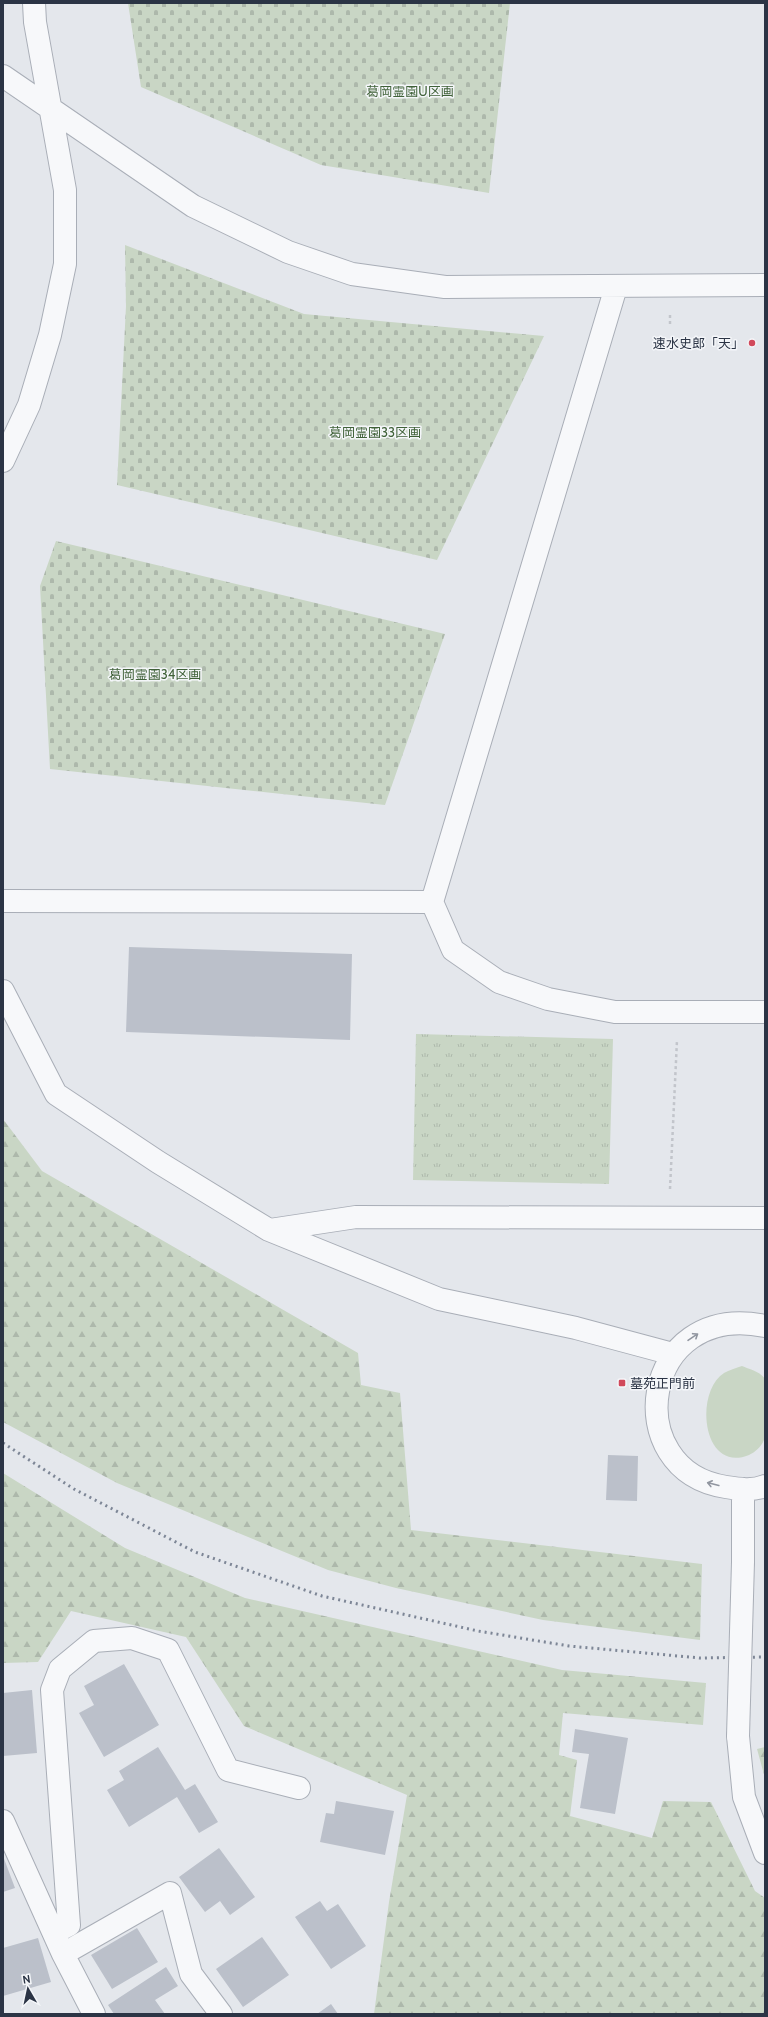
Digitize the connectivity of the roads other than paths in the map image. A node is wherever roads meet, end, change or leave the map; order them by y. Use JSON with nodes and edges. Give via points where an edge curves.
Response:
{"nodes":[{"id":1,"x":34,"y":3,"type":"edge"},
{"id":2,"x":3,"y":76,"type":"edge"},
{"id":3,"x":50,"y":108,"type":"junction"},
{"id":4,"x":765,"y":285,"type":"edge"},
{"id":5,"x":616,"y":287,"type":"junction"},
{"id":6,"x":3,"y":460,"type":"edge"},
{"id":7,"x":3,"y":901,"type":"edge"},
{"id":8,"x":432,"y":902,"type":"junction"},
{"id":9,"x":3,"y":991,"type":"edge"},
{"id":10,"x":765,"y":1012,"type":"edge"},
{"id":11,"x":765,"y":1218,"type":"edge"},
{"id":12,"x":269,"y":1230,"type":"junction"},
{"id":13,"x":765,"y":1326,"type":"edge"},
{"id":14,"x":673,"y":1354,"type":"junction"},
{"id":15,"x":765,"y":1486,"type":"edge"},
{"id":16,"x":743,"y":1489,"type":"junction"},
{"id":17,"x":299,"y":1788,"type":"dead end"},
{"id":18,"x":3,"y":1821,"type":"edge"},
{"id":19,"x":765,"y":1853,"type":"edge"},
{"id":20,"x":54,"y":1933,"type":"junction"},
{"id":21,"x":63,"y":1954,"type":"junction"},
{"id":22,"x":94,"y":2014,"type":"edge"},
{"id":23,"x":220,"y":2014,"type":"edge"}],
"edges":[{"from":1,"to":3,"type":"street"},
{"from":2,"to":3,"type":"street"},
{"from":3,"to":5,"type":"street","via":[[193,206],[288,252],[352,274],[445,287]]},
{"from":3,"to":6,"type":"street","via":[[65,190],[65,264],[50,335],[29,405]]},
{"from":4,"to":5,"type":"street"},
{"from":5,"to":8,"type":"street"},
{"from":7,"to":8,"type":"street"},
{"from":8,"to":10,"type":"street","via":[[453,950],[499,982],[548,999],[615,1012]]},
{"from":9,"to":12,"type":"street","via":[[56,1094],[158,1162]]},
{"from":11,"to":12,"type":"street","via":[[356,1217]]},
{"from":12,"to":14,"type":"street","via":[[439,1299],[576,1328]]},
{"from":14,"to":13,"type":"street","one_way":true,"via":[[692,1337],[714,1326],[739,1322]]},
{"from":16,"to":14,"type":"street","one_way":true,"via":[[710,1484],[687,1471],[669,1452],[658,1428],[656,1403],[660,1377]]},
{"from":15,"to":16,"type":"street"},
{"from":16,"to":19,"type":"street","bridge":true,"via":[[738,1736],[744,1797]]},
{"from":17,"to":20,"type":"street","via":[[228,1770],[168,1650],[132,1638],[94,1641],[60,1669],[52,1690],[69,1926]]},
{"from":18,"to":20,"type":"street"},
{"from":20,"to":21,"type":"street"},
{"from":21,"to":22,"type":"street"},
{"from":21,"to":23,"type":"street","via":[[170,1893],[191,1974]]}]}
